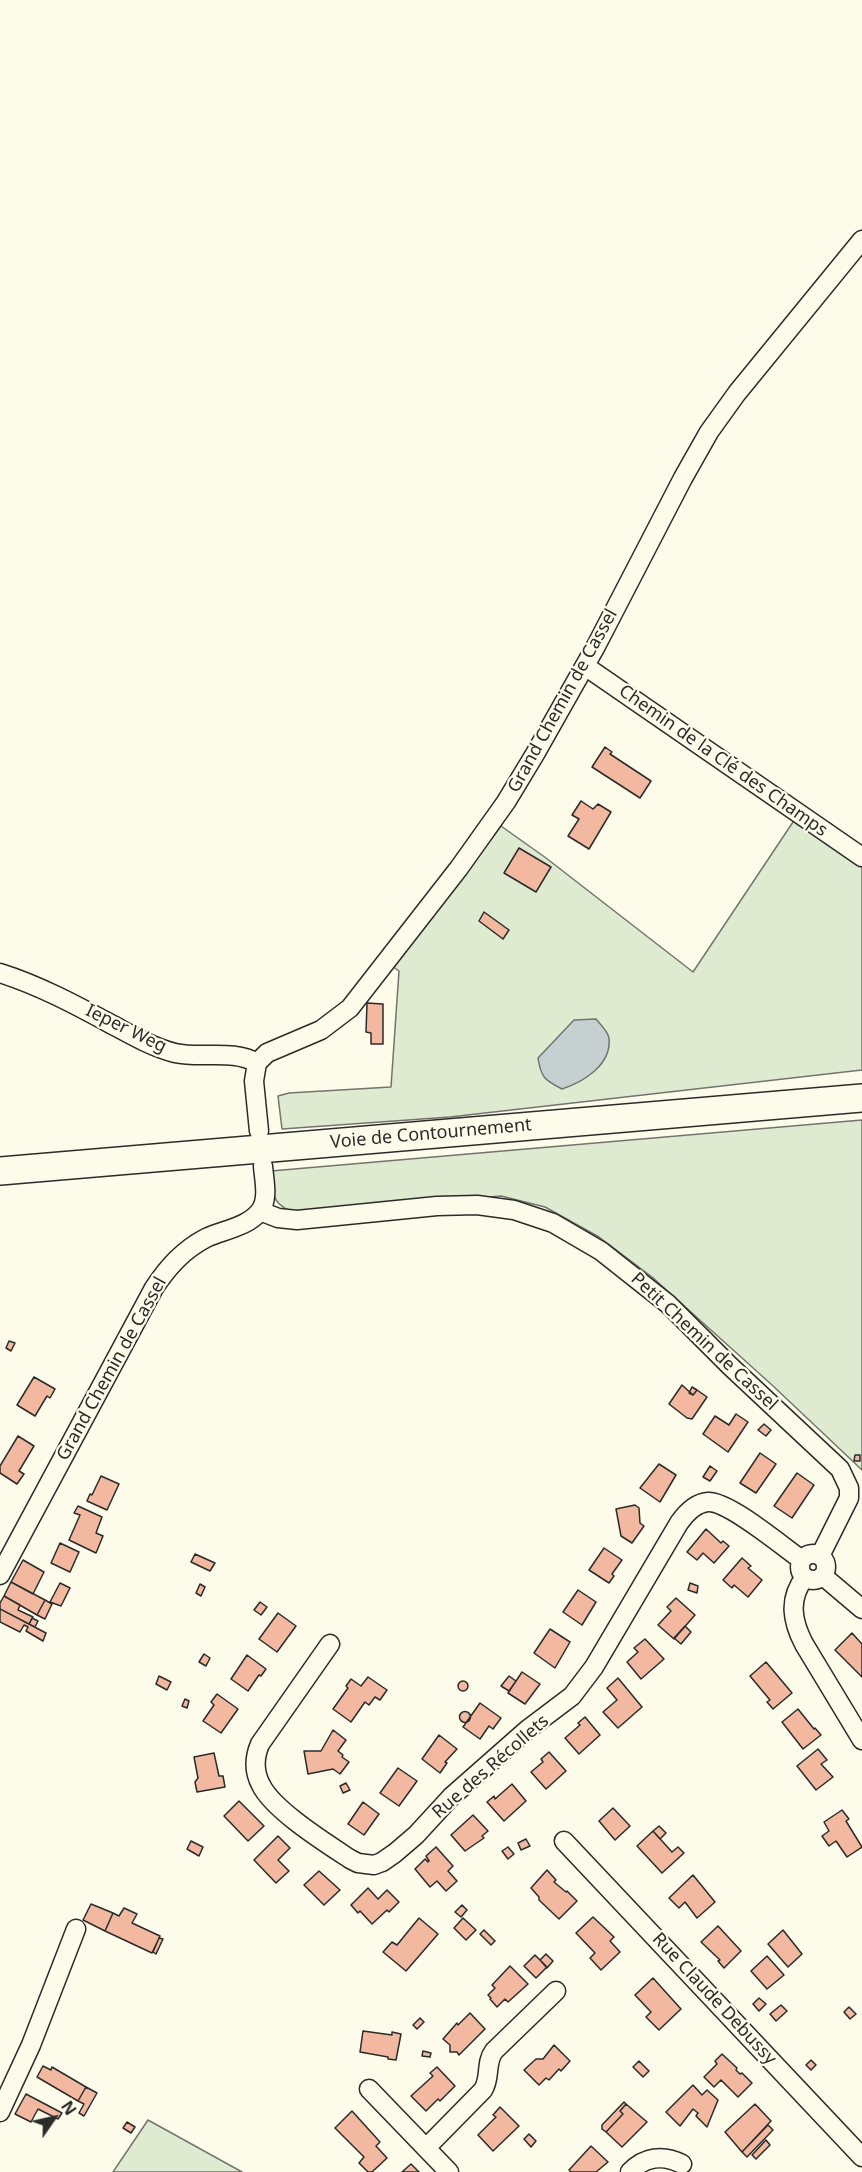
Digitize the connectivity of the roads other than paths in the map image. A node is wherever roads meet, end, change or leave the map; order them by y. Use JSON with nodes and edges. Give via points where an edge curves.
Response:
{"nodes":[{"id":1,"x":862,"y":240,"type":"edge"},
{"id":2,"x":585,"y":666,"type":"junction"},
{"id":3,"x":862,"y":857,"type":"edge"},
{"id":4,"x":0,"y":973,"type":"edge"},
{"id":5,"x":257,"y":1063,"type":"junction"},
{"id":6,"x":862,"y":1098,"type":"edge"},
{"id":7,"x":259,"y":1131,"type":"dead end"},
{"id":8,"x":263,"y":1166,"type":"dead end"},
{"id":9,"x":0,"y":1171,"type":"edge"},
{"id":10,"x":260,"y":1211,"type":"junction"},
{"id":11,"x":855,"y":1480,"type":"edge"},
{"id":12,"x":810,"y":1571,"type":"junction"},
{"id":13,"x":0,"y":1575,"type":"edge"},
{"id":14,"x":862,"y":1609,"type":"edge"},
{"id":15,"x":330,"y":1644,"type":"dead end"},
{"id":16,"x":862,"y":1740,"type":"edge"},
{"id":17,"x":564,"y":1841,"type":"dead end"},
{"id":18,"x":76,"y":1929,"type":"dead end"},
{"id":19,"x":556,"y":1991,"type":"dead end"},
{"id":20,"x":369,"y":2089,"type":"dead end"},
{"id":21,"x":0,"y":2112,"type":"edge"},
{"id":22,"x":426,"y":2148,"type":"junction"},
{"id":23,"x":862,"y":2157,"type":"edge"},
{"id":24,"x":682,"y":2164,"type":"dead end"},
{"id":25,"x":449,"y":2172,"type":"edge"},
{"id":26,"x":630,"y":2172,"type":"edge"}],
"edges":[{"from":1,"to":2,"type":"street","name":"Grand Chemin de Cassel","via":[[709,432]]},
{"from":2,"to":3,"type":"street","name":"Chemin de la Clé des Champs"},
{"from":2,"to":5,"type":"street","name":"Grand Chemin de Cassel","via":[[506,802],[359,997],[330,1024],[267,1053]]},
{"from":4,"to":5,"type":"street","name":"Ieper Weg","via":[[71,1003],[154,1046],[184,1054],[235,1056]]},
{"from":5,"to":7,"type":"street","via":[[254,1081]]},
{"from":6,"to":9,"type":"highway","name":"Voie de Contournement"},
{"from":8,"to":10,"type":"street","via":[[265,1197]]},
{"from":10,"to":11,"type":"street","name":"Petit Chemin de Cassel","via":[[297,1220],[477,1205],[514,1210],[553,1223],[601,1251],[673,1309]]},
{"from":10,"to":13,"type":"street","name":"Grand Chemin de Cassel","via":[[248,1221],[196,1244],[178,1257],[161,1278]]},
{"from":11,"to":12,"type":"street","name":"Petit Chemin de Cassel","via":[[848,1503],[820,1556],[827,1567]]},
{"from":12,"to":14,"type":"street"},
{"from":12,"to":15,"type":"street","name":"Rue des Récollets","via":[[726,1507],[709,1502],[695,1506],[675,1530],[594,1667],[572,1696],[451,1797],[402,1847],[374,1865],[350,1859],[298,1823],[265,1792],[257,1776],[260,1744]]},
{"from":12,"to":16,"type":"street","via":[[794,1596],[796,1628]]},
{"from":17,"to":23,"type":"street","name":"Rue Claude Debussy"},
{"from":18,"to":21,"type":"street","via":[[32,2044]]},
{"from":19,"to":22,"type":"street","via":[[494,2051],[483,2090]]},
{"from":20,"to":22,"type":"street"},
{"from":22,"to":25,"type":"street"},
{"from":24,"to":26,"type":"street","via":[[652,2158]]}]}
